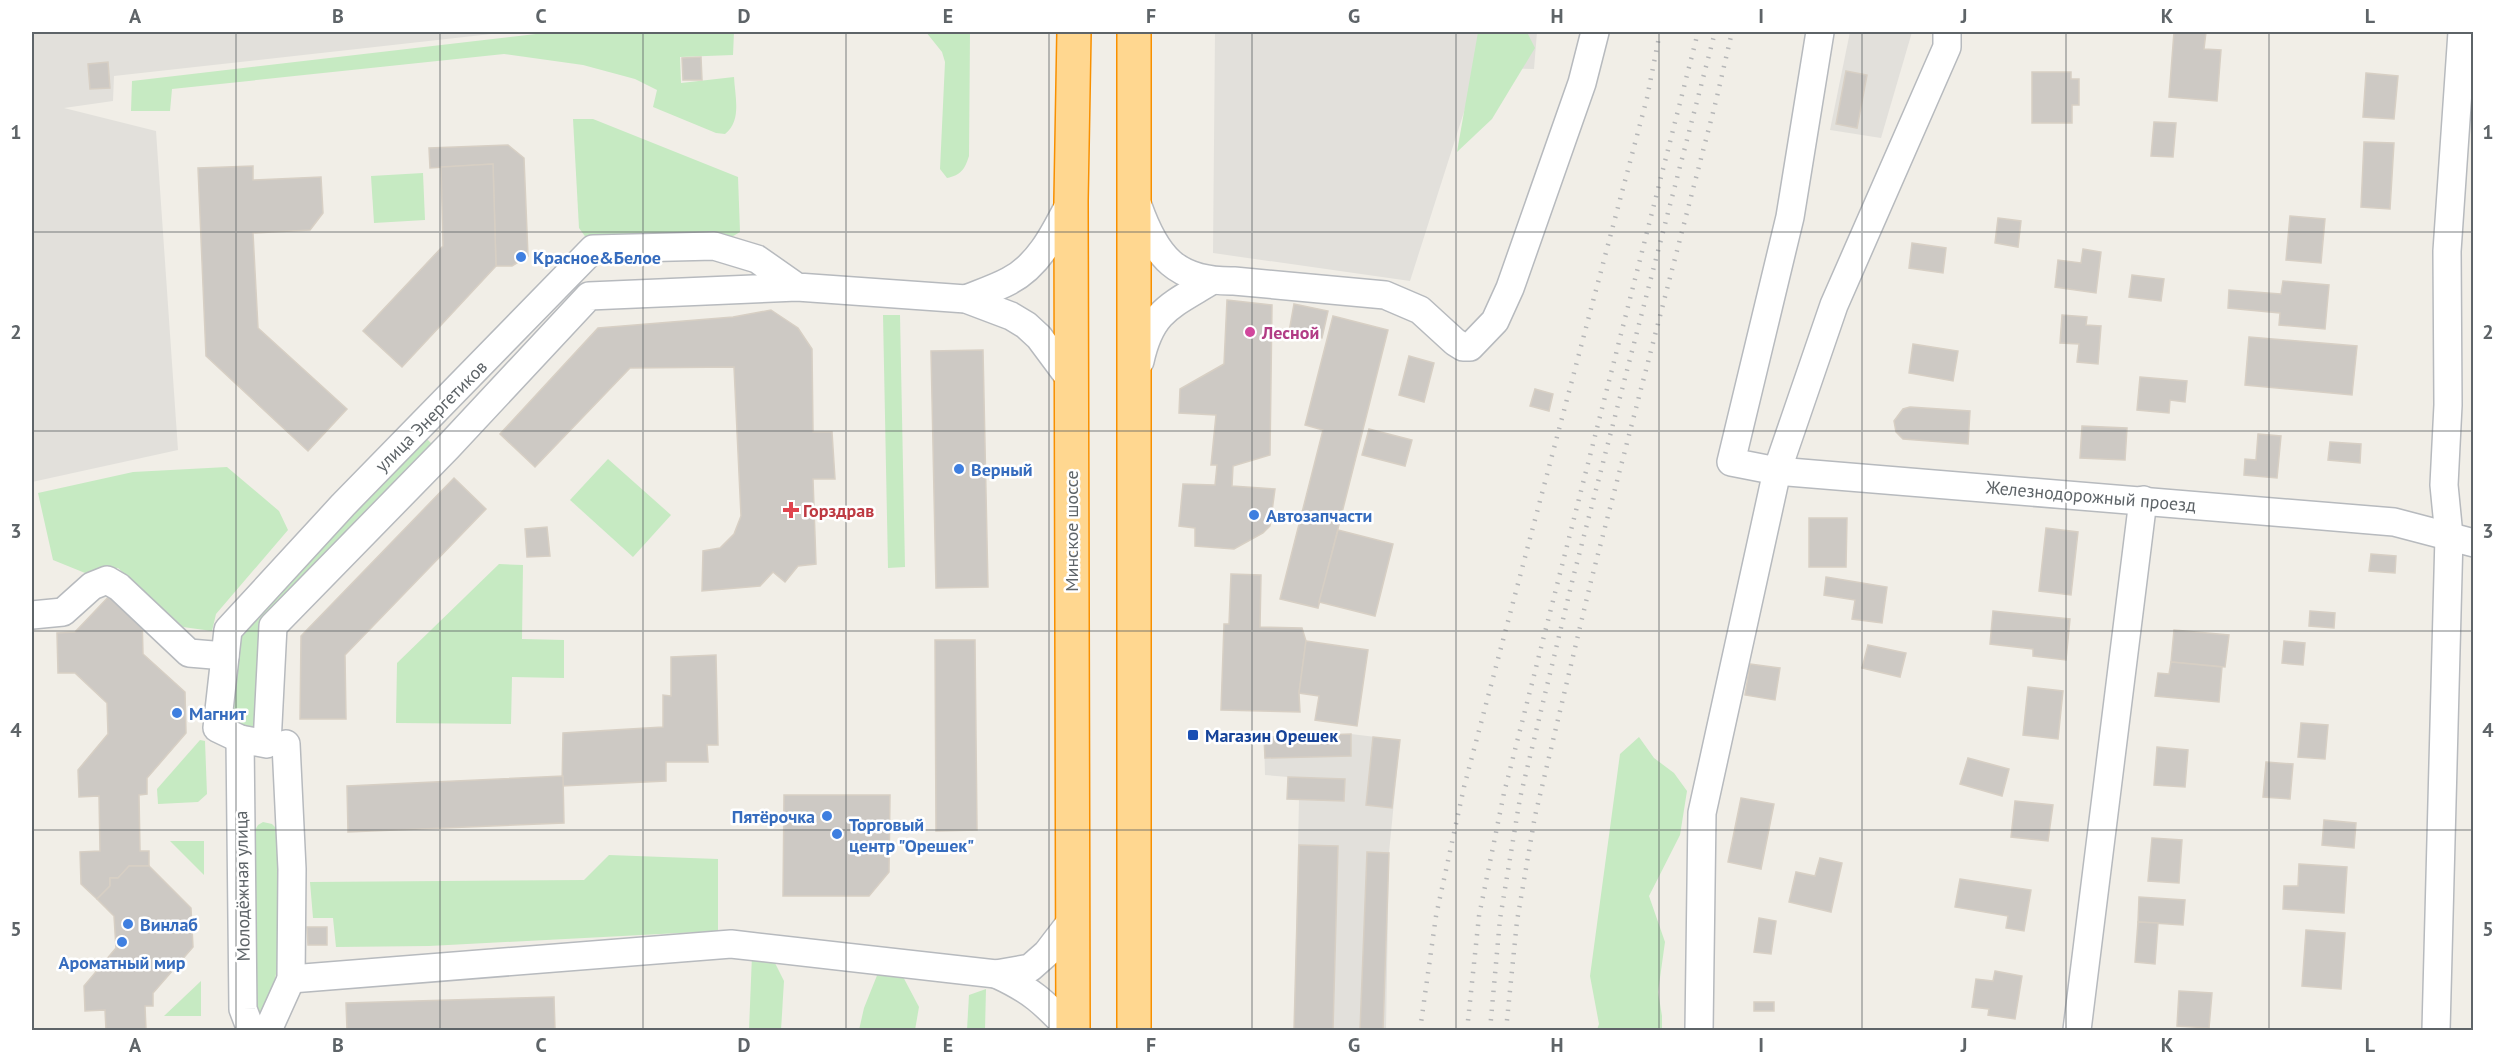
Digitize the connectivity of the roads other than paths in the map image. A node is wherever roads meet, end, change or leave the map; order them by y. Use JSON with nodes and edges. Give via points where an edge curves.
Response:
{"nodes":[{"id":1,"x":1074,"y":32,"type":"edge"},
{"id":2,"x":1134,"y":32,"type":"edge"},
{"id":3,"x":1595,"y":32,"type":"edge"},
{"id":4,"x":1820,"y":32,"type":"edge"},
{"id":5,"x":1947,"y":32,"type":"edge"},
{"id":6,"x":2462,"y":32,"type":"edge"},
{"id":7,"x":1133,"y":193,"type":"junction"},
{"id":8,"x":1071,"y":201,"type":"junction"},
{"id":9,"x":1211,"y":281,"type":"junction"},
{"id":10,"x":797,"y":287,"type":"junction"},
{"id":11,"x":966,"y":299,"type":"junction"},
{"id":12,"x":1071,"y":380,"type":"junction"},
{"id":13,"x":1135,"y":382,"type":"junction"},
{"id":14,"x":1777,"y":471,"type":"junction"},
{"id":15,"x":2144,"y":500,"type":"junction"},
{"id":16,"x":2461,"y":539,"type":"edge"},
{"id":17,"x":32,"y":615,"type":"edge"},
{"id":18,"x":225,"y":656,"type":"junction"},
{"id":19,"x":240,"y":739,"type":"junction"},
{"id":20,"x":276,"y":744,"type":"junction"},
{"id":21,"x":1072,"y":919,"type":"junction"},
{"id":22,"x":996,"y":974,"type":"junction"},
{"id":23,"x":291,"y":979,"type":"junction"},
{"id":24,"x":251,"y":1030,"type":"edge"},
{"id":25,"x":268,"y":1030,"type":"edge"},
{"id":26,"x":1071,"y":1030,"type":"edge"},
{"id":27,"x":1134,"y":1030,"type":"edge"},
{"id":28,"x":1699,"y":1030,"type":"edge"},
{"id":29,"x":2077,"y":1030,"type":"edge"},
{"id":30,"x":2436,"y":1030,"type":"edge"}],
"edges":[{"from":1,"to":8,"type":"highway","name":"Минское шоссе"},
{"from":2,"to":7,"type":"highway"},
{"from":3,"to":9,"type":"street","via":[[1582,83],[1510,288],[1495,321],[1477,342],[1463,347],[1420,310],[1385,296]]},
{"from":4,"to":14,"type":"street","name":"Железнодорожный проезд","via":[[1790,217],[1731,462]]},
{"from":5,"to":14,"type":"street","via":[[1947,47],[1834,305]]},
{"from":6,"to":16,"type":"street","via":[[2447,251],[2444,485]]},
{"from":7,"to":9,"type":"street","via":[[1147,233],[1163,258]]},
{"from":7,"to":13,"type":"highway"},
{"from":8,"to":11,"type":"street","via":[[1050,241],[1030,264],[1011,280]]},
{"from":8,"to":12,"type":"highway","name":"Минское шоссе"},
{"from":9,"to":13,"type":"street","via":[[1157,317],[1143,344]]},
{"from":10,"to":11,"type":"street"},
{"from":10,"to":18,"type":"street","name":"улица Энергетиков","via":[[757,259],[714,246],[593,249],[314,535],[228,630]]},
{"from":10,"to":20,"type":"street","via":[[589,296],[273,626]]},
{"from":11,"to":12,"type":"street","via":[[1026,325]]},
{"from":12,"to":21,"type":"highway","name":"Минское шоссе"},
{"from":13,"to":27,"type":"highway"},
{"from":14,"to":15,"type":"street","name":"Железнодорожный проезд"},
{"from":14,"to":28,"type":"street","via":[[1702,813]]},
{"from":15,"to":16,"type":"street","name":"Железнодорожный проезд","via":[[2394,522]]},
{"from":15,"to":29,"type":"street"},
{"from":16,"to":30,"type":"street"},
{"from":17,"to":18,"type":"street","via":[[63,612],[92,586],[107,580],[189,653]]},
{"from":18,"to":19,"type":"street","name":"улица Энергетиков","via":[[217,728]]},
{"from":19,"to":20,"type":"street","name":"улица Энергетиков"},
{"from":19,"to":24,"type":"street","name":"Молодёжная улица","via":[[243,1009]]},
{"from":20,"to":23,"type":"street","via":[[290,823]]},
{"from":21,"to":22,"type":"street","via":[[1047,953],[1030,968]]},
{"from":21,"to":26,"type":"highway","name":"Минское шоссе"},
{"from":22,"to":23,"type":"street","via":[[731,944]]},
{"from":22,"to":26,"type":"street","via":[[1044,1001]]},
{"from":23,"to":25,"type":"street"}]}
